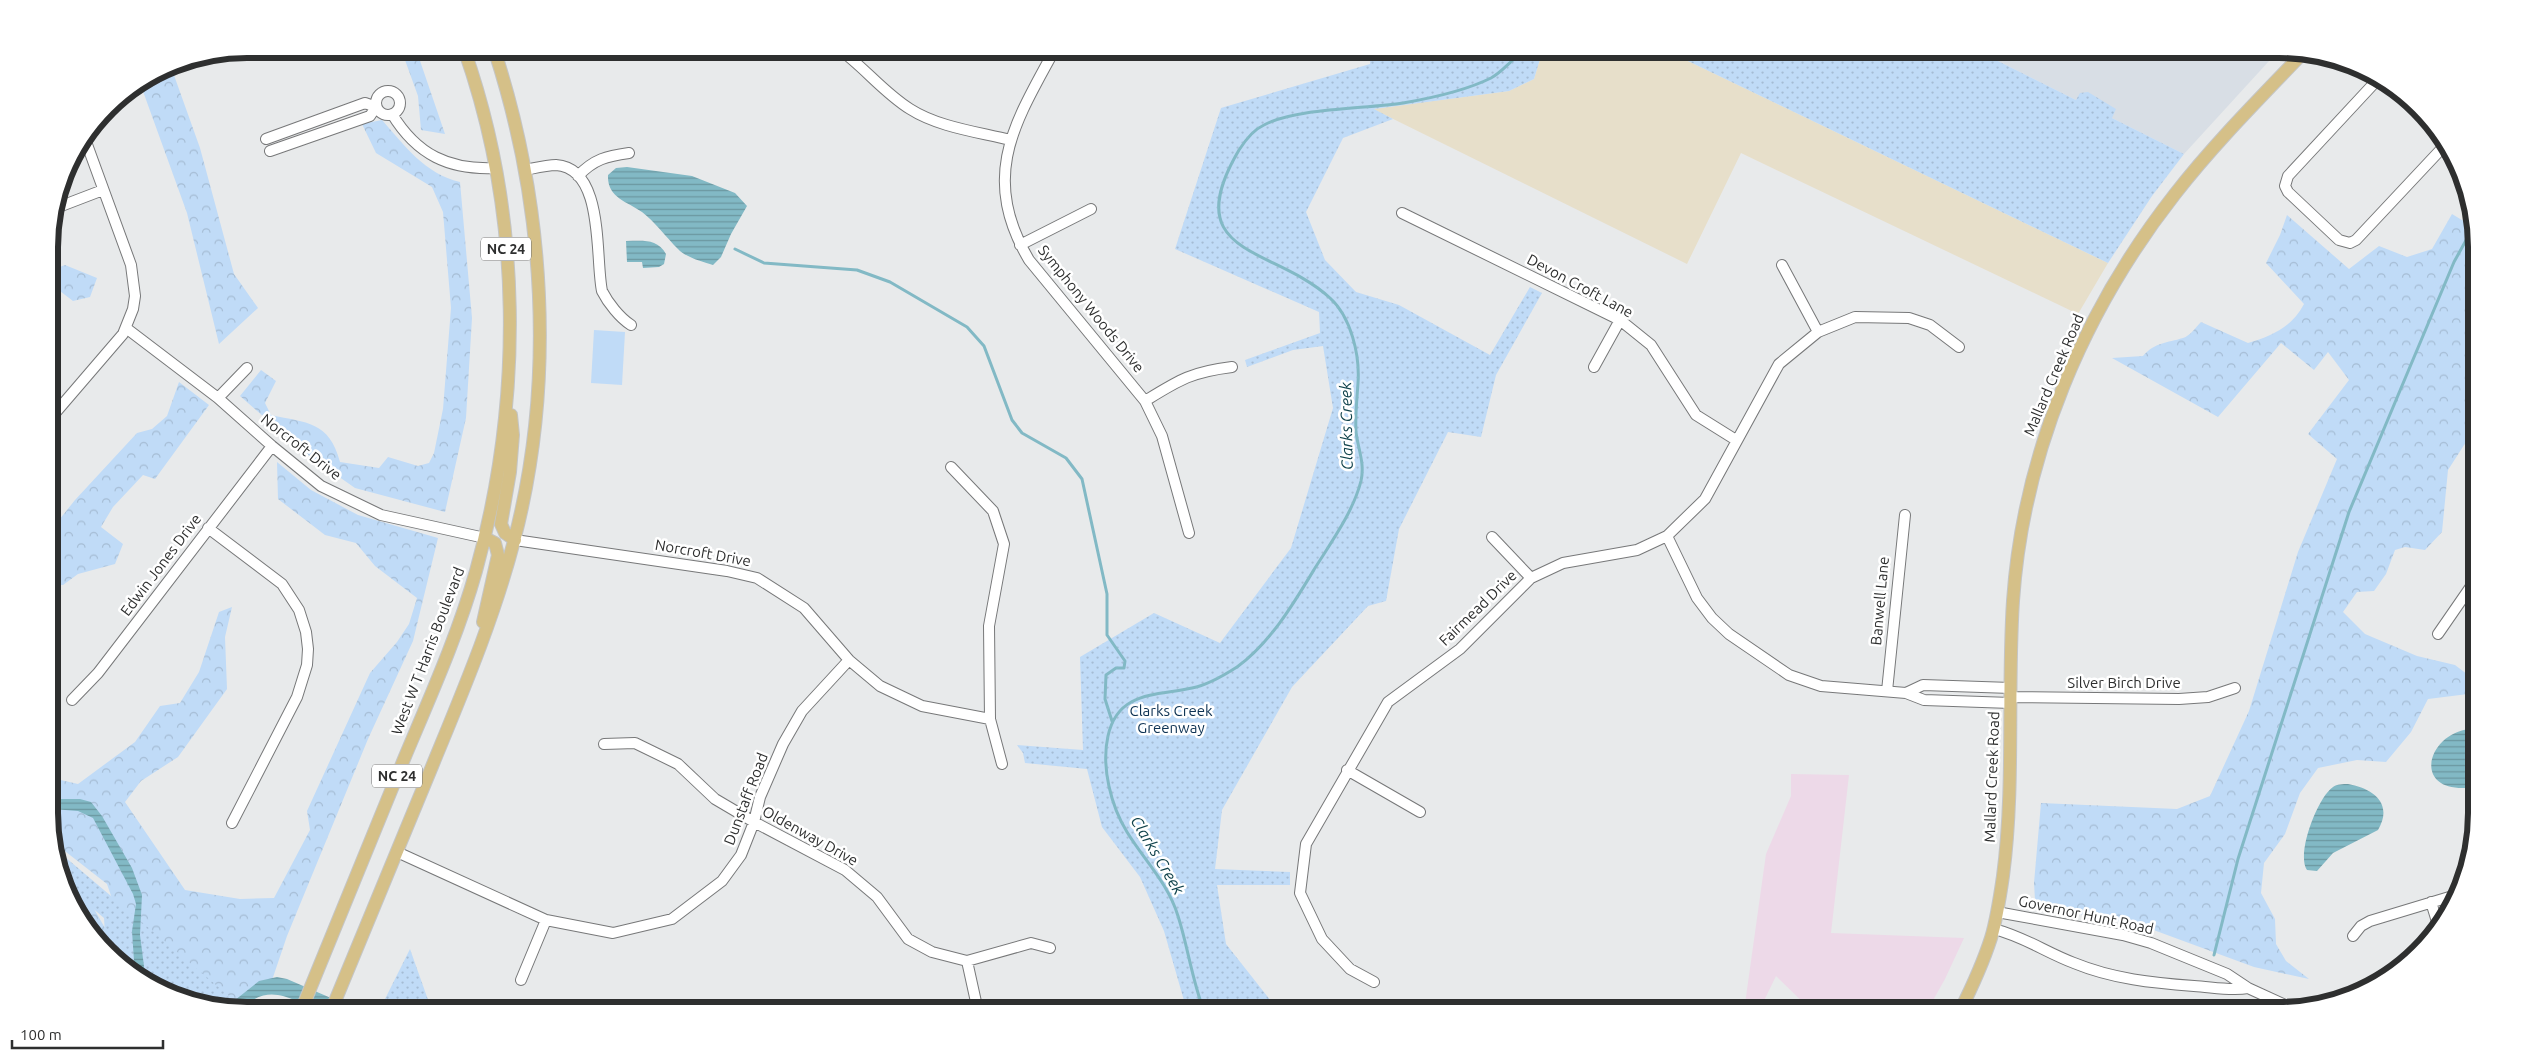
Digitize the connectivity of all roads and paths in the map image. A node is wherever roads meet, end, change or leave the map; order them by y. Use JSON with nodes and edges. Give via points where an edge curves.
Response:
{"nodes":[{"id":1,"x":467,"y":58,"type":"edge"},
{"id":2,"x":497,"y":58,"type":"edge"},
{"id":3,"x":849,"y":58,"type":"edge"},
{"id":4,"x":1050,"y":58,"type":"edge"},
{"id":5,"x":2297,"y":58,"type":"edge"},
{"id":6,"x":2374,"y":83,"type":"edge"},
{"id":7,"x":376,"y":107,"type":"junction"},
{"id":8,"x":392,"y":114,"type":"junction"},
{"id":9,"x":266,"y":139,"type":"dead end"},
{"id":10,"x":1010,"y":140,"type":"junction"},
{"id":11,"x":87,"y":145,"type":"edge"},
{"id":12,"x":2441,"y":150,"type":"edge"},
{"id":13,"x":625,"y":151,"type":"dead end"},
{"id":14,"x":270,"y":152,"type":"dead end"},
{"id":15,"x":495,"y":168,"type":"junction"},
{"id":16,"x":525,"y":170,"type":"junction"},
{"id":17,"x":578,"y":176,"type":"junction"},
{"id":18,"x":103,"y":190,"type":"junction"},
{"id":19,"x":62,"y":206,"type":"edge"},
{"id":20,"x":1091,"y":209,"type":"dead end"},
{"id":21,"x":1402,"y":213,"type":"dead end"},
{"id":22,"x":1020,"y":245,"type":"junction"},
{"id":23,"x":1782,"y":265,"type":"dead end"},
{"id":24,"x":1620,"y":320,"type":"junction"},
{"id":25,"x":633,"y":321,"type":"dead end"},
{"id":26,"x":126,"y":328,"type":"junction"},
{"id":27,"x":1818,"y":332,"type":"junction"},
{"id":28,"x":1959,"y":347,"type":"dead end"},
{"id":29,"x":1232,"y":366,"type":"dead end"},
{"id":30,"x":1594,"y":367,"type":"dead end"},
{"id":31,"x":247,"y":368,"type":"dead end"},
{"id":32,"x":508,"y":383,"type":"junction"},
{"id":33,"x":218,"y":398,"type":"junction"},
{"id":34,"x":1145,"y":400,"type":"junction"},
{"id":35,"x":58,"y":410,"type":"edge"},
{"id":36,"x":1736,"y":440,"type":"junction"},
{"id":37,"x":272,"y":446,"type":"junction"},
{"id":38,"x":951,"y":467,"type":"dead end"},
{"id":39,"x":1905,"y":514,"type":"dead end"},
{"id":40,"x":208,"y":528,"type":"junction"},
{"id":41,"x":1188,"y":533,"type":"dead end"},
{"id":42,"x":1667,"y":536,"type":"junction"},
{"id":43,"x":1492,"y":537,"type":"dead end"},
{"id":44,"x":484,"y":538,"type":"junction"},
{"id":45,"x":515,"y":540,"type":"junction"},
{"id":46,"x":1530,"y":578,"type":"junction"},
{"id":47,"x":2468,"y":591,"type":"edge"},
{"id":48,"x":2438,"y":634,"type":"dead end"},
{"id":49,"x":478,"y":654,"type":"junction"},
{"id":50,"x":848,"y":660,"type":"junction"},
{"id":51,"x":2236,"y":688,"type":"dead end"},
{"id":52,"x":1887,"y":691,"type":"junction"},
{"id":53,"x":1906,"y":692,"type":"junction"},
{"id":54,"x":2011,"y":696,"type":"junction"},
{"id":55,"x":72,"y":700,"type":"dead end"},
{"id":56,"x":990,"y":719,"type":"junction"},
{"id":57,"x":604,"y":744,"type":"dead end"},
{"id":58,"x":1002,"y":764,"type":"dead end"},
{"id":59,"x":1347,"y":770,"type":"junction"},
{"id":60,"x":1420,"y":812,"type":"dead end"},
{"id":61,"x":754,"y":822,"type":"junction"},
{"id":62,"x":232,"y":823,"type":"dead end"},
{"id":63,"x":397,"y":852,"type":"junction"},
{"id":64,"x":2448,"y":897,"type":"edge"},
{"id":65,"x":2431,"y":902,"type":"junction"},
{"id":66,"x":1997,"y":912,"type":"junction"},
{"id":67,"x":2436,"y":919,"type":"edge"},
{"id":68,"x":546,"y":920,"type":"junction"},
{"id":69,"x":1994,"y":928,"type":"junction"},
{"id":70,"x":2353,"y":936,"type":"dead end"},
{"id":71,"x":1050,"y":948,"type":"dead end"},
{"id":72,"x":967,"y":961,"type":"junction"},
{"id":73,"x":521,"y":980,"type":"dead end"},
{"id":74,"x":1374,"y":982,"type":"dead end"},
{"id":75,"x":2248,"y":988,"type":"junction"},
{"id":76,"x":304,"y":1002,"type":"edge"},
{"id":77,"x":335,"y":1002,"type":"edge"},
{"id":78,"x":976,"y":1002,"type":"edge"},
{"id":79,"x":1964,"y":1002,"type":"edge"},
{"id":80,"x":2279,"y":1002,"type":"edge"}],
"edges":[{"from":1,"to":15,"type":"main road","name":"West W T Harris Boulevard","number":"NC 24"},
{"from":2,"to":16,"type":"main road","number":"NC 24"},
{"from":3,"to":10,"type":"street","via":[[917,114]]},
{"from":4,"to":10,"type":"street","name":"Symphony Woods Drive","via":[[1023,107]]},
{"from":5,"to":54,"type":"main road","name":"Mallard Creek Road","via":[[2225,135],[2164,209],[2115,282],[2078,354],[2046,433],[2025,512],[2013,600]]},
{"from":6,"to":12,"type":"street","via":[[2288,176],[2285,186],[2288,192],[2340,240],[2350,243]]},
{"from":7,"to":8,"type":"street","via":[[384,115]]},
{"from":7,"to":8,"type":"street","via":[[376,99],[381,92],[393,91],[399,97],[400,105]]},
{"from":7,"to":9,"type":"street","via":[[365,103]]},
{"from":7,"to":14,"type":"street","via":[[370,116]]},
{"from":8,"to":15,"type":"street","via":[[410,138],[438,159],[470,169]]},
{"from":10,"to":22,"type":"street","name":"Symphony Woods Drive","via":[[1004,179],[1006,200]]},
{"from":11,"to":18,"type":"street"},
{"from":13,"to":17,"type":"street","via":[[592,162]]},
{"from":15,"to":32,"type":"main road","name":"West W T Harris Boulevard","number":"NC 24","via":[[508,260]]},
{"from":16,"to":17,"type":"street","via":[[556,166]]},
{"from":16,"to":45,"type":"main road","number":"NC 24","via":[[537,262],[538,373],[528,471]]},
{"from":17,"to":25,"type":"street","via":[[592,200],[602,291],[622,316]]},
{"from":18,"to":19,"type":"street"},
{"from":18,"to":26,"type":"street","via":[[134,280],[133,309]]},
{"from":20,"to":22,"type":"street"},
{"from":21,"to":24,"type":"street","name":"Devon Croft Lane"},
{"from":22,"to":34,"type":"street","name":"Symphony Woods Drive","via":[[1041,276]]},
{"from":23,"to":27,"type":"street"},
{"from":24,"to":30,"type":"street"},
{"from":24,"to":36,"type":"street","name":"Devon Croft Lane","via":[[1651,345],[1696,415]]},
{"from":26,"to":33,"type":"street","name":"Norcroft Drive"},
{"from":26,"to":35,"type":"street"},
{"from":27,"to":28,"type":"street","name":"Fairmead Drive","via":[[1855,318],[1909,318],[1930,325]]},
{"from":27,"to":36,"type":"street","name":"Fairmead Drive","via":[[1779,364]]},
{"from":29,"to":34,"type":"street","via":[[1196,372]]},
{"from":31,"to":33,"type":"street"},
{"from":32,"to":44,"type":"main road","name":"West W T Harris Boulevard","number":"NC 24","via":[[501,453]]},
{"from":32,"to":45,"type":"main road","via":[[513,436],[501,524],[504,533]]},
{"from":33,"to":37,"type":"street","name":"Norcroft Drive"},
{"from":34,"to":41,"type":"street","name":"Symphony Woods Drive","via":[[1162,436]]},
{"from":36,"to":42,"type":"street","name":"Fairmead Drive","via":[[1705,499]]},
{"from":37,"to":40,"type":"street","name":"Edwin Jones Drive"},
{"from":37,"to":44,"type":"street","name":"Norcroft Drive","via":[[321,486],[363,508],[403,522]]},
{"from":38,"to":56,"type":"street","via":[[993,511],[1004,544],[989,626]]},
{"from":39,"to":52,"type":"street","name":"Banwell Lane"},
{"from":40,"to":55,"type":"street","name":"Edwin Jones Drive","via":[[98,673]]},
{"from":40,"to":62,"type":"street","via":[[282,584],[299,610],[308,648],[305,673],[297,697]]},
{"from":42,"to":46,"type":"street","name":"Fairmead Drive","via":[[1637,550],[1563,564]]},
{"from":42,"to":52,"type":"street","name":"Silver Birch Drive","via":[[1697,598],[1712,618],[1767,662],[1789,675],[1821,686]]},
{"from":43,"to":46,"type":"street"},
{"from":44,"to":49,"type":"main road","via":[[495,543],[498,555]]},
{"from":44,"to":76,"type":"main road","name":"West W T Harris Boulevard","number":"NC 24","via":[[443,666]]},
{"from":45,"to":49,"type":"main road","number":"NC 24"},
{"from":45,"to":50,"type":"street","name":"Norcroft Drive","via":[[717,569],[757,578],[804,608]]},
{"from":46,"to":59,"type":"street","name":"Fairmead Drive","via":[[1460,649],[1388,702]]},
{"from":47,"to":48,"type":"street"},
{"from":49,"to":63,"type":"main road","number":"NC 24"},
{"from":50,"to":56,"type":"street","name":"Norcroft Drive","via":[[880,686],[922,706]]},
{"from":50,"to":61,"type":"street","name":"Dunstaff Road","via":[[802,711],[760,797]]},
{"from":51,"to":54,"type":"street","name":"Silver Birch Drive","via":[[2208,697],[2179,699]]},
{"from":52,"to":53,"type":"street","name":"Silver Birch Drive"},
{"from":53,"to":54,"type":"street","name":"Silver Birch Drive","via":[[1924,700]]},
{"from":53,"to":54,"type":"street","name":"Silver Birch Drive","via":[[1923,685]]},
{"from":54,"to":66,"type":"main road","name":"Mallard Creek Road","via":[[2008,816]]},
{"from":56,"to":58,"type":"street"},
{"from":57,"to":61,"type":"street","name":"Oldenway Drive","via":[[635,743],[678,764],[715,798]]},
{"from":59,"to":60,"type":"street"},
{"from":59,"to":74,"type":"street","name":"Fairmead Drive","via":[[1306,844],[1300,893],[1322,939],[1350,969]]},
{"from":61,"to":68,"type":"street","name":"Dunstaff Road","via":[[741,855],[722,880],[672,919],[613,933]]},
{"from":61,"to":72,"type":"street","name":"Oldenway Drive","via":[[845,870],[877,897],[908,939],[932,952]]},
{"from":63,"to":68,"type":"street","name":"Dunstaff Road"},
{"from":63,"to":77,"type":"main road","number":"NC 24"},
{"from":64,"to":65,"type":"street"},
{"from":65,"to":67,"type":"street"},
{"from":65,"to":70,"type":"street","via":[[2370,921]]},
{"from":66,"to":69,"type":"main road","name":"Mallard Creek Road"},
{"from":66,"to":75,"type":"street","name":"Governor Hunt Road","via":[[2138,939],[2205,963]]},
{"from":68,"to":73,"type":"street"},
{"from":69,"to":75,"type":"street","name":"Governor Hunt Road","via":[[2021,936],[2073,963],[2112,976]]},
{"from":69,"to":79,"type":"main road","name":"Mallard Creek Road"},
{"from":71,"to":72,"type":"street","via":[[1031,943]]},
{"from":72,"to":78,"type":"street"},
{"from":75,"to":80,"type":"street","name":"Governor Hunt Road"}]}
